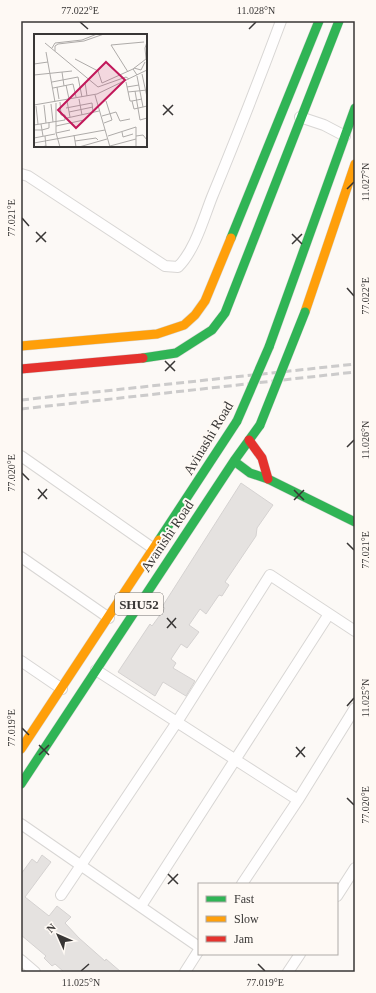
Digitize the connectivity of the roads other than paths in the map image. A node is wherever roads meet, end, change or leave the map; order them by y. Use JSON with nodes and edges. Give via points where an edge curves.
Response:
{"nodes":[{"id":1,"x":281,"y":21,"type":"edge"},
{"id":2,"x":319,"y":21,"type":"edge"},
{"id":3,"x":339,"y":21,"type":"edge"},
{"id":4,"x":355,"y":108,"type":"edge"},
{"id":5,"x":300,"y":117,"type":"junction"},
{"id":6,"x":345,"y":136,"type":"junction"},
{"id":7,"x":355,"y":164,"type":"edge"},
{"id":8,"x":21,"y":174,"type":"edge"},
{"id":9,"x":352,"y":184,"type":"edge"},
{"id":10,"x":21,"y":346,"type":"edge"},
{"id":11,"x":21,"y":369,"type":"edge"},
{"id":12,"x":249,"y":440,"type":"junction"},
{"id":13,"x":21,"y":456,"type":"edge"},
{"id":14,"x":234,"y":461,"type":"junction"},
{"id":15,"x":268,"y":480,"type":"junction"},
{"id":16,"x":355,"y":522,"type":"edge"},
{"id":17,"x":154,"y":549,"type":"junction"},
{"id":18,"x":21,"y":557,"type":"edge"},
{"id":19,"x":329,"y":614,"type":"junction"},
{"id":20,"x":109,"y":618,"type":"junction"},
{"id":21,"x":100,"y":630,"type":"junction"},
{"id":22,"x":355,"y":631,"type":"edge"},
{"id":23,"x":116,"y":640,"type":"junction"},
{"id":24,"x":21,"y":661,"type":"edge"},
{"id":25,"x":96,"y":670,"type":"junction"},
{"id":26,"x":62,"y":689,"type":"junction"},
{"id":27,"x":355,"y":708,"type":"edge"},
{"id":28,"x":46,"y":712,"type":"junction"},
{"id":29,"x":62,"y":722,"type":"junction"},
{"id":30,"x":177,"y":722,"type":"junction"},
{"id":31,"x":21,"y":749,"type":"edge"},
{"id":32,"x":234,"y":759,"type":"junction"},
{"id":33,"x":21,"y":784,"type":"edge"},
{"id":34,"x":298,"y":800,"type":"junction"},
{"id":35,"x":21,"y":824,"type":"edge"},
{"id":36,"x":81,"y":865,"type":"junction"},
{"id":37,"x":355,"y":868,"type":"edge"},
{"id":38,"x":243,"y":883,"type":"edge"},
{"id":39,"x":338,"y":894,"type":"edge"},
{"id":40,"x":61,"y":895,"type":"dead end"},
{"id":41,"x":141,"y":906,"type":"junction"},
{"id":42,"x":198,"y":945,"type":"edge"},
{"id":43,"x":198,"y":952,"type":"edge"},
{"id":44,"x":299,"y":955,"type":"edge"},
{"id":45,"x":21,"y":960,"type":"edge"},
{"id":46,"x":35,"y":972,"type":"edge"},
{"id":47,"x":185,"y":972,"type":"edge"},
{"id":48,"x":288,"y":972,"type":"edge"}],
"edges":[{"from":1,"to":8,"type":"street","via":[[249,108],[189,252],[178,268],[165,266],[28,176]]},
{"from":2,"to":10,"type":"main road","via":[[204,306],[192,320],[178,328],[157,334]]},
{"from":3,"to":5,"type":"main road"},
{"from":4,"to":6,"type":"main road","name":"Avinashi Road","number":"SHU52"},
{"from":5,"to":6,"type":"street"},
{"from":5,"to":11,"type":"main road","via":[[224,313],[212,330],[176,353]]},
{"from":6,"to":17,"type":"main road","name":"Avinashi Road","number":"SHU52","bridge":true,"via":[[270,347],[237,421]]},
{"from":7,"to":9,"type":"main road","number":"SHU52"},
{"from":9,"to":12,"type":"main road","name":"Avanishi Road","number":"SHU52","bridge":true,"via":[[260,425]]},
{"from":12,"to":14,"type":"main road","name":"Avanishi Road","number":"SHU52"},
{"from":12,"to":15,"type":"main road","via":[[263,458]]},
{"from":13,"to":17,"type":"street"},
{"from":14,"to":15,"type":"main road","via":[[248,473]]},
{"from":14,"to":23,"type":"main road","name":"Avanishi Road","number":"SHU52"},
{"from":15,"to":16,"type":"main road"},
{"from":17,"to":20,"type":"main road","name":"Avinashi Road","number":"SHU52"},
{"from":18,"to":20,"type":"street"},
{"from":19,"to":22,"type":"street"},
{"from":19,"to":30,"type":"street","via":[[270,575]]},
{"from":19,"to":32,"type":"street"},
{"from":20,"to":21,"type":"main road","name":"Avinashi Road","number":"SHU52"},
{"from":21,"to":23,"type":"main road"},
{"from":21,"to":26,"type":"main road","name":"Avinashi Road","number":"SHU52"},
{"from":23,"to":25,"type":"main road","name":"Avanishi Road","number":"SHU52"},
{"from":24,"to":26,"type":"street"},
{"from":25,"to":29,"type":"main road","name":"Avanishi Road","number":"SHU52"},
{"from":25,"to":30,"type":"street"},
{"from":26,"to":28,"type":"main road","name":"Avinashi Road","number":"SHU52"},
{"from":27,"to":34,"type":"street"},
{"from":28,"to":29,"type":"main road"},
{"from":28,"to":31,"type":"main road","name":"Avinashi Road","number":"SHU52"},
{"from":29,"to":33,"type":"main road","name":"Avanishi Road","number":"SHU52"},
{"from":30,"to":32,"type":"street"},
{"from":30,"to":36,"type":"street"},
{"from":32,"to":34,"type":"street"},
{"from":32,"to":41,"type":"street"},
{"from":34,"to":38,"type":"street"},
{"from":35,"to":36,"type":"street"},
{"from":36,"to":40,"type":"street"},
{"from":36,"to":41,"type":"street"},
{"from":37,"to":39,"type":"street"},
{"from":41,"to":42,"type":"street"},
{"from":43,"to":47,"type":"street"},
{"from":44,"to":48,"type":"street"},
{"from":45,"to":46,"type":"street"}]}
